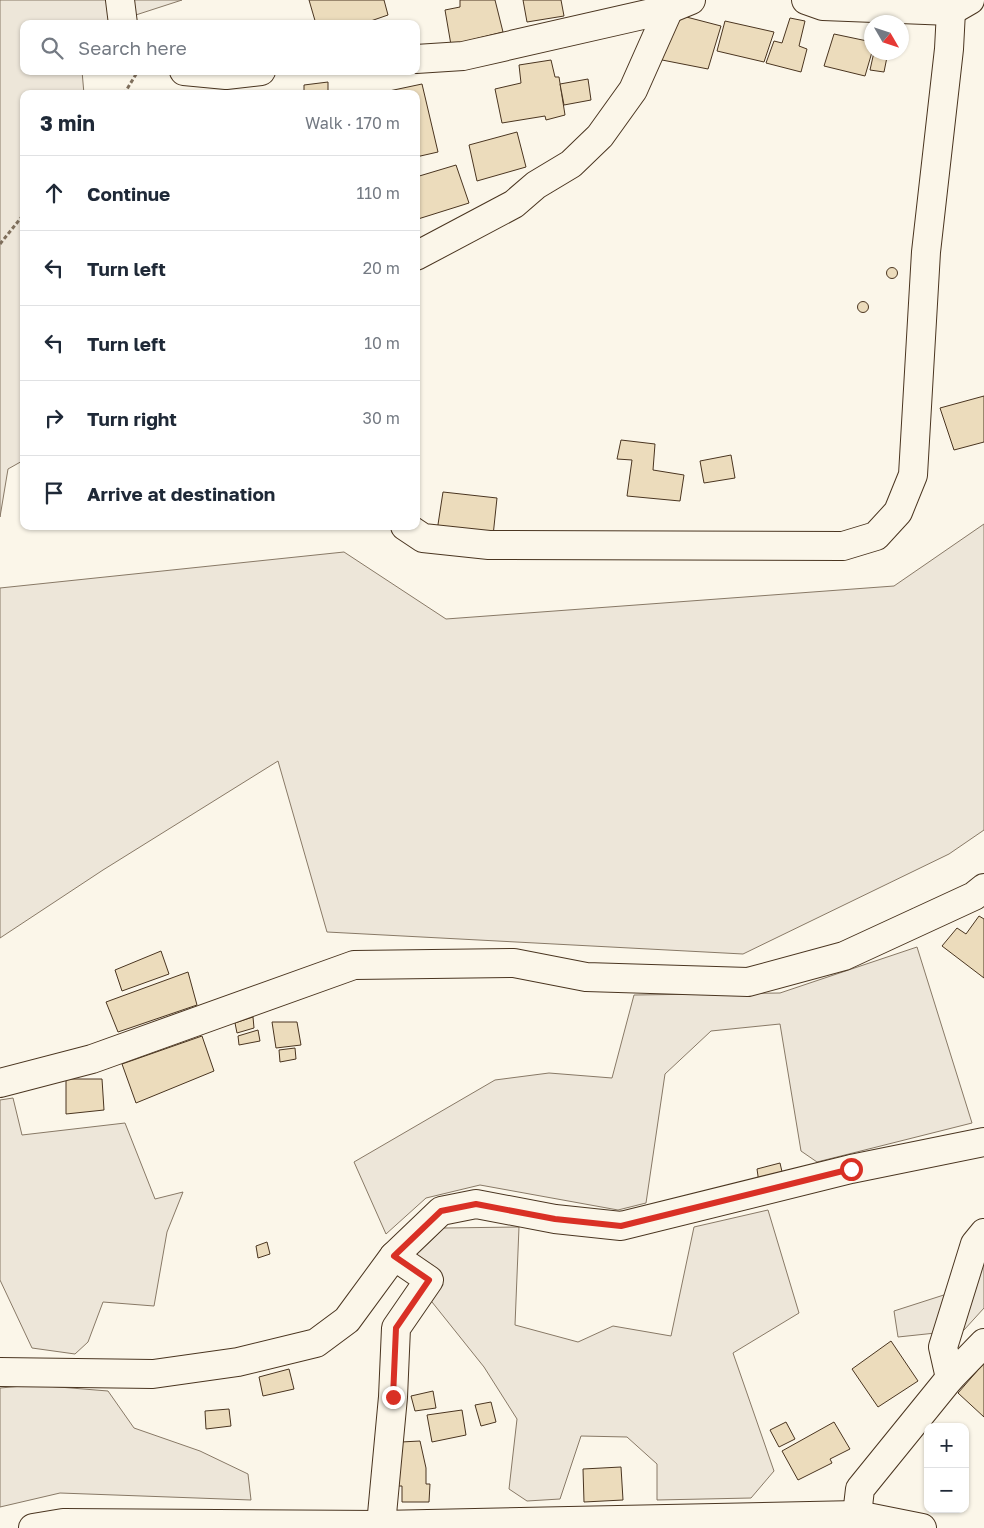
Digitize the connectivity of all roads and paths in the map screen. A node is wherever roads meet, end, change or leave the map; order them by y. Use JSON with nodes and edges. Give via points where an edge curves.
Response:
{"nodes":[{"id":1,"x":120,"y":0,"type":"edge"},
{"id":2,"x":806,"y":0,"type":"edge"},
{"id":3,"x":680,"y":5,"type":"edge"},
{"id":4,"x":961,"y":6,"type":"edge"},
{"id":5,"x":122,"y":20,"type":"edge"},
{"id":6,"x":420,"y":59,"type":"edge"},
{"id":7,"x":136,"y":75,"type":"edge"},
{"id":8,"x":126,"y":90,"type":"edge"},
{"id":9,"x":20,"y":219,"type":"edge"},
{"id":10,"x":0,"y":244,"type":"edge"},
{"id":11,"x":420,"y":254,"type":"edge"},
{"id":12,"x":411,"y":530,"type":"edge"},
{"id":13,"x":984,"y":888,"type":"edge"},
{"id":14,"x":0,"y":1083,"type":"edge"},
{"id":15,"x":984,"y":1142,"type":"edge"},
{"id":16,"x":984,"y":1232,"type":"edge"},
{"id":17,"x":394,"y":1256,"type":"junction"},
{"id":18,"x":984,"y":1343,"type":"edge"},
{"id":19,"x":0,"y":1372,"type":"edge"},
{"id":20,"x":950,"y":1378,"type":"junction"},
{"id":21,"x":857,"y":1514,"type":"junction"},
{"id":22,"x":381,"y":1525,"type":"junction"},
{"id":23,"x":33,"y":1528,"type":"edge"},
{"id":24,"x":922,"y":1528,"type":"edge"}],
"edges":[{"from":1,"to":5,"type":"street"},
{"from":2,"to":4,"type":"street","via":[[823,6]]},
{"from":3,"to":6,"type":"street","via":[[463,56]]},
{"from":3,"to":11,"type":"street","via":[[634,90],[600,136],[571,164],[536,185],[514,204]]},
{"from":4,"to":12,"type":"street","via":[[949,49],[926,252],[913,475],[898,512],[876,536],[843,546],[489,545],[423,538]]},
{"from":7,"to":8,"type":"path"},
{"from":9,"to":10,"type":"path"},
{"from":13,"to":14,"type":"street","via":[[974,896],[844,956],[748,982],[586,977],[514,963],[354,965],[92,1059]]},
{"from":15,"to":17,"type":"street","via":[[851,1169],[621,1226],[555,1219],[476,1204],[441,1211]]},
{"from":16,"to":20,"type":"street","via":[[975,1244],[944,1347]]},
{"from":17,"to":19,"type":"street","via":[[348,1320],[316,1343],[238,1362],[153,1374]]},
{"from":17,"to":22,"type":"street","via":[[429,1280],[396,1328]]},
{"from":18,"to":20,"type":"street"},
{"from":20,"to":21,"type":"street","via":[[860,1489]]},
{"from":21,"to":22,"type":"street"},
{"from":21,"to":24,"type":"street"},
{"from":22,"to":23,"type":"street","via":[[63,1523]]}]}
